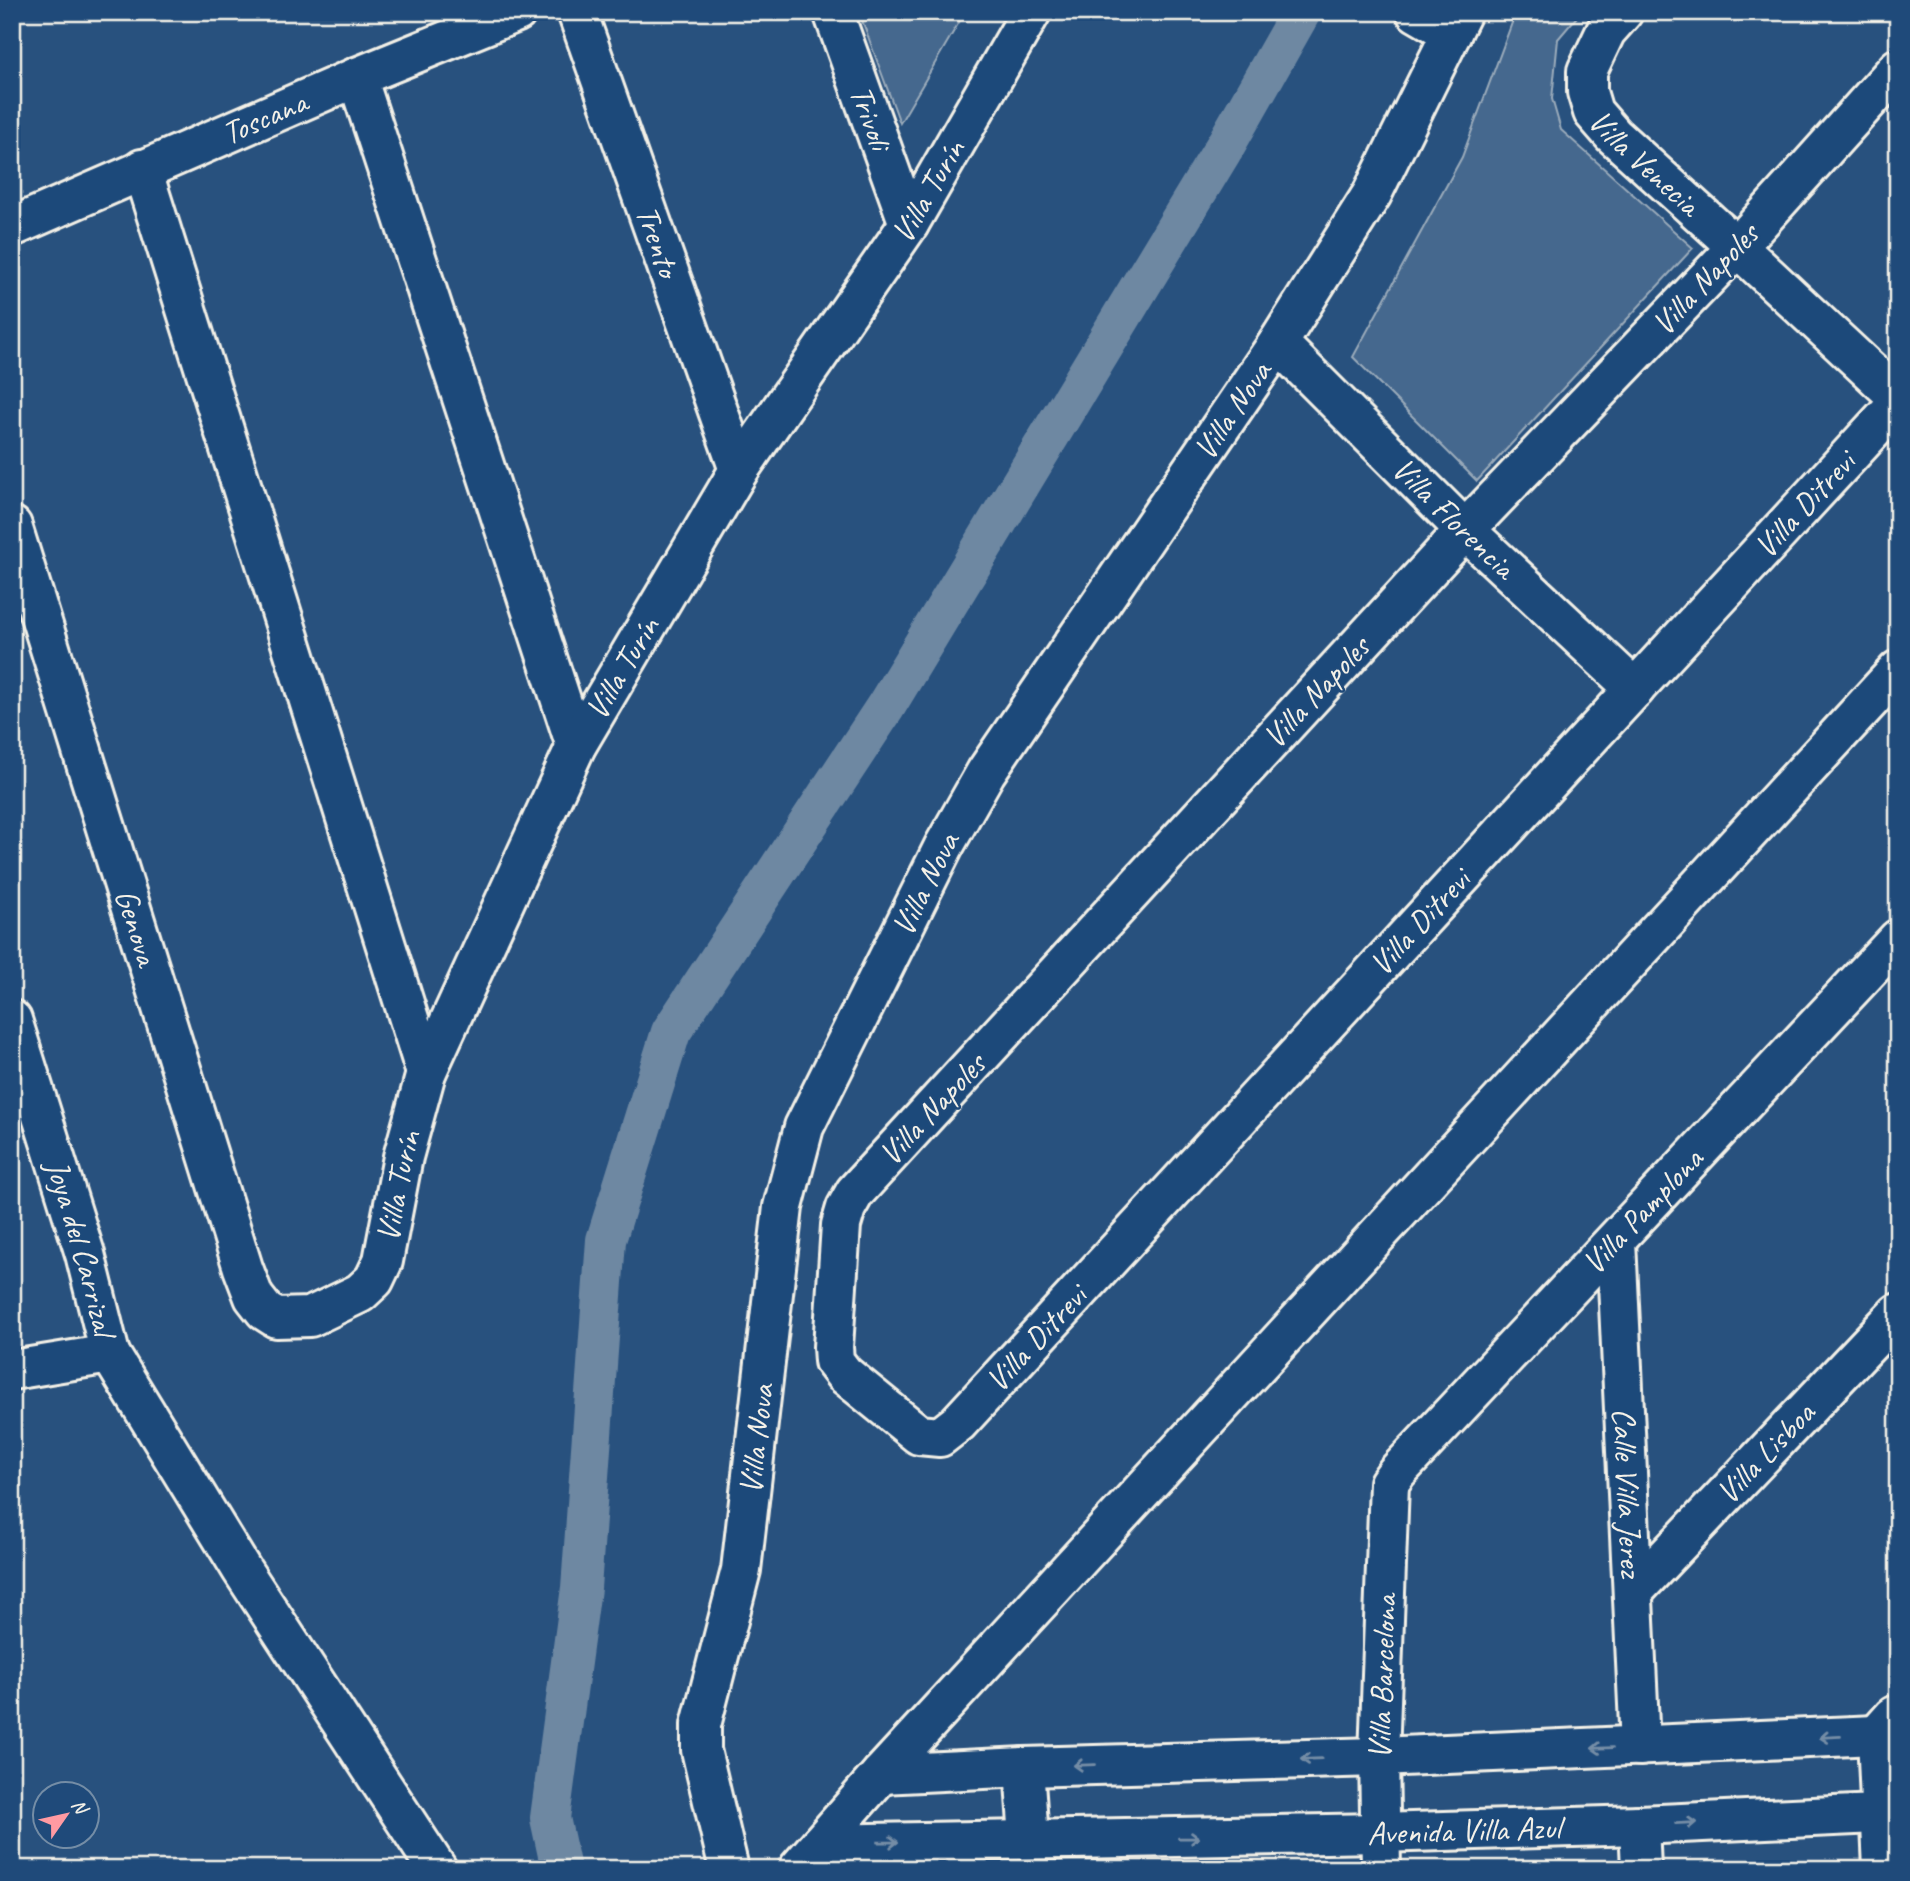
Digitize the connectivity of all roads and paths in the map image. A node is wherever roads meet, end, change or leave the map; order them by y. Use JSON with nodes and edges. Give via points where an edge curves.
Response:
{"nodes":[{"id":1,"x":517,"y":12,"type":"edge"},
{"id":2,"x":577,"y":12,"type":"edge"},
{"id":3,"x":833,"y":12,"type":"edge"},
{"id":4,"x":1031,"y":12,"type":"edge"},
{"id":5,"x":1416,"y":12,"type":"edge"},
{"id":6,"x":1623,"y":12,"type":"edge"},
{"id":7,"x":1457,"y":22,"type":"edge"},
{"id":8,"x":1898,"y":68,"type":"edge"},
{"id":9,"x":357,"y":77,"type":"junction"},
{"id":10,"x":142,"y":169,"type":"junction"},
{"id":11,"x":909,"y":224,"type":"junction"},
{"id":12,"x":12,"y":227,"type":"edge"},
{"id":13,"x":1737,"y":247,"type":"junction"},
{"id":14,"x":1278,"y":343,"type":"junction"},
{"id":15,"x":1898,"y":397,"type":"edge"},
{"id":16,"x":1898,"y":403,"type":"edge"},
{"id":17,"x":739,"y":470,"type":"junction"},
{"id":18,"x":12,"y":526,"type":"edge"},
{"id":19,"x":1465,"y":530,"type":"junction"},
{"id":20,"x":1898,"y":670,"type":"edge"},
{"id":21,"x":1635,"y":689,"type":"junction"},
{"id":22,"x":576,"y":746,"type":"junction"},
{"id":23,"x":1898,"y":939,"type":"edge"},
{"id":24,"x":12,"y":1020,"type":"edge"},
{"id":25,"x":426,"y":1073,"type":"junction"},
{"id":26,"x":1616,"y":1241,"type":"junction"},
{"id":27,"x":1898,"y":1312,"type":"edge"},
{"id":28,"x":276,"y":1318,"type":"joint"},
{"id":29,"x":110,"y":1354,"type":"junction"},
{"id":30,"x":12,"y":1370,"type":"edge"},
{"id":31,"x":940,"y":1437,"type":"joint"},
{"id":32,"x":1389,"y":1483,"type":"joint"},
{"id":33,"x":1633,"y":1592,"type":"junction"},
{"id":34,"x":1891,"y":1727,"type":"edge"},
{"id":35,"x":1640,"y":1746,"type":"junction"},
{"id":36,"x":1379,"y":1757,"type":"junction"},
{"id":37,"x":1024,"y":1767,"type":"junction"},
{"id":38,"x":881,"y":1774,"type":"junction"},
{"id":39,"x":1889,"y":1814,"type":"edge"},
{"id":40,"x":1639,"y":1825,"type":"junction"},
{"id":41,"x":1029,"y":1839,"type":"junction"},
{"id":42,"x":1380,"y":1851,"type":"edge"},
{"id":43,"x":1129,"y":1854,"type":"edge"},
{"id":44,"x":809,"y":1856,"type":"edge"},
{"id":45,"x":437,"y":1869,"type":"edge"},
{"id":46,"x":729,"y":1869,"type":"edge"},
{"id":47,"x":1641,"y":1869,"type":"edge"},
{"id":48,"x":1883,"y":1869,"type":"edge"}],
"edges":[{"from":1,"to":9,"type":"street","name":"Toscana"},
{"from":2,"to":17,"type":"street","name":"Trento"},
{"from":3,"to":11,"type":"street","name":"Trivoli"},
{"from":4,"to":11,"type":"street","name":"Villa Turín"},
{"from":5,"to":7,"type":"street"},
{"from":6,"to":13,"type":"street","name":"Villa Venecia","via":[[1606,31],[1587,71],[1593,112]]},
{"from":7,"to":14,"type":"street","name":"Villa Nova","via":[[1372,194]]},
{"from":8,"to":13,"type":"street","name":"Villa Napoles"},
{"from":9,"to":10,"type":"street","name":"Toscana"},
{"from":9,"to":22,"type":"street"},
{"from":10,"to":12,"type":"street","name":"Toscana"},
{"from":10,"to":25,"type":"street"},
{"from":11,"to":17,"type":"street","name":"Villa Turín"},
{"from":13,"to":15,"type":"street","name":"Villa Venecia"},
{"from":13,"to":19,"type":"street","name":"Villa Napoles"},
{"from":14,"to":19,"type":"street","name":"Villa Florencia"},
{"from":14,"to":46,"type":"street","name":"Villa Nova","via":[[986,772],[944,846],[804,1127],[783,1207],[741,1570],[701,1725],[701,1750]]},
{"from":16,"to":21,"type":"street","name":"Villa Ditrevi"},
{"from":17,"to":22,"type":"street","name":"Villa Turín"},
{"from":18,"to":28,"type":"street","name":"Genova","via":[[243,1268],[254,1297]]},
{"from":19,"to":21,"type":"street","name":"Villa Florencia"},
{"from":19,"to":31,"type":"street","name":"Villa Napoles","via":[[855,1192],[841,1225],[834,1361],[919,1435]]},
{"from":20,"to":38,"type":"street"},
{"from":21,"to":31,"type":"street","name":"Villa Ditrevi"},
{"from":22,"to":25,"type":"street","name":"Villa Turín"},
{"from":23,"to":26,"type":"street","name":"Villa Pamplona"},
{"from":24,"to":29,"type":"street","name":"Joya del Carrizal","via":[[85,1254]]},
{"from":25,"to":28,"type":"street","name":"Villa Turín","via":[[403,1157],[383,1261],[374,1280],[360,1293],[310,1317]]},
{"from":26,"to":32,"type":"street","name":"Villa Pamplona"},
{"from":26,"to":33,"type":"street","name":"Calle Villa Jerez"},
{"from":27,"to":33,"type":"street","name":"Villa Lisboa"},
{"from":29,"to":30,"type":"street"},
{"from":29,"to":45,"type":"street","name":"Joya del Carrizal","via":[[243,1570]]},
{"from":32,"to":36,"type":"street","name":"Villa Barcelona"},
{"from":33,"to":35,"type":"street","name":"Calle Villa Jerez"},
{"from":34,"to":35,"type":"street","one_way":true},
{"from":34,"to":39,"type":"street"},
{"from":35,"to":36,"type":"street","one_way":true},
{"from":36,"to":37,"type":"street","one_way":true},
{"from":36,"to":42,"type":"street","name":"Villa Barcelona"},
{"from":37,"to":38,"type":"street"},
{"from":37,"to":41,"type":"street"},
{"from":38,"to":44,"type":"street"},
{"from":40,"to":39,"type":"street","name":"Avenida Villa Azul","one_way":true},
{"from":39,"to":48,"type":"street"},
{"from":40,"to":42,"type":"street","name":"Avenida Villa Azul"},
{"from":40,"to":47,"type":"street"},
{"from":41,"to":43,"type":"street","name":"Avenida Villa Azul"},
{"from":44,"to":41,"type":"street","name":"Avenida Villa Azul","one_way":true},
{"from":43,"to":42,"type":"street","name":"Avenida Villa Azul","one_way":true}]}
